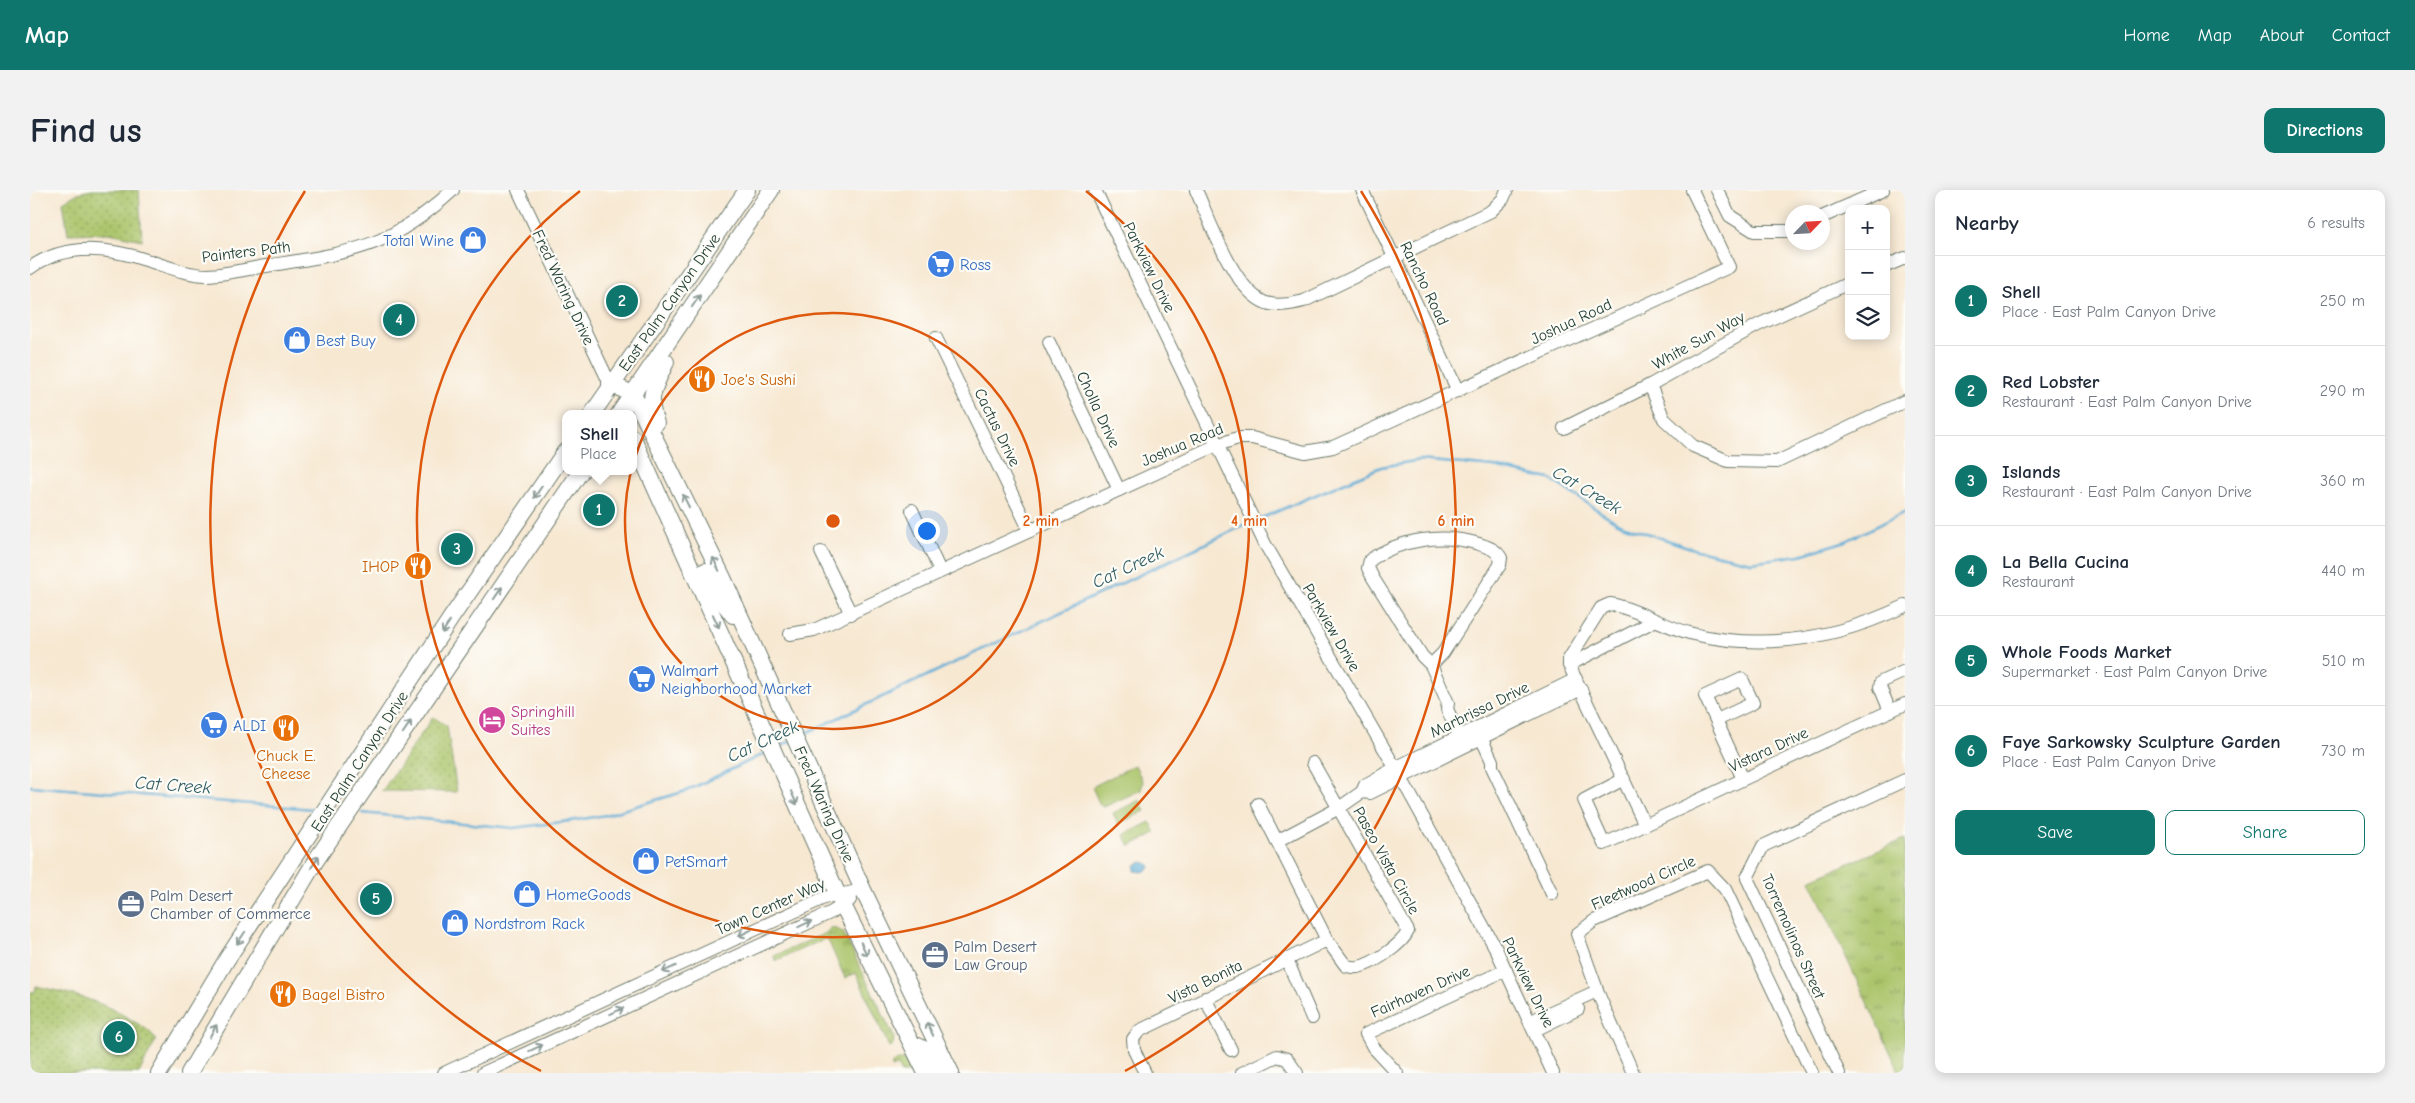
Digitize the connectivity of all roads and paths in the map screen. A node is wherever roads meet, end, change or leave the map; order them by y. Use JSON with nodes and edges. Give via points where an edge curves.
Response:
{"nodes":[{"id":1,"x":453,"y":190,"type":"edge"},
{"id":2,"x":518,"y":190,"type":"edge"},
{"id":3,"x":747,"y":190,"type":"edge"},
{"id":4,"x":771,"y":190,"type":"edge"},
{"id":5,"x":1095,"y":190,"type":"edge"},
{"id":6,"x":1196,"y":190,"type":"edge"},
{"id":7,"x":1362,"y":190,"type":"edge"},
{"id":8,"x":1507,"y":190,"type":"edge"},
{"id":9,"x":1692,"y":190,"type":"edge"},
{"id":10,"x":1717,"y":190,"type":"edge"},
{"id":11,"x":1883,"y":190,"type":"edge"},
{"id":12,"x":1830,"y":213,"type":"edge"},
{"id":13,"x":1785,"y":231,"type":"edge"},
{"id":14,"x":1394,"y":257,"type":"junction"},
{"id":15,"x":1905,"y":258,"type":"edge"},
{"id":16,"x":1890,"y":264,"type":"edge"},
{"id":17,"x":30,"y":268,"type":"edge"},
{"id":18,"x":1845,"y":285,"type":"edge"},
{"id":19,"x":676,"y":332,"type":"junction"},
{"id":20,"x":936,"y":338,"type":"dead end"},
{"id":21,"x":1049,"y":342,"type":"dead end"},
{"id":22,"x":610,"y":384,"type":"junction"},
{"id":23,"x":1650,"y":385,"type":"junction"},
{"id":24,"x":1458,"y":391,"type":"junction"},
{"id":25,"x":633,"y":394,"type":"junction"},
{"id":26,"x":1905,"y":401,"type":"edge"},
{"id":27,"x":594,"y":410,"type":"edge"},
{"id":28,"x":619,"y":410,"type":"edge"},
{"id":29,"x":622,"y":410,"type":"edge"},
{"id":30,"x":1564,"y":428,"type":"dead end"},
{"id":31,"x":1217,"y":445,"type":"junction"},
{"id":32,"x":637,"y":447,"type":"edge"},
{"id":33,"x":562,"y":456,"type":"edge"},
{"id":34,"x":670,"y":468,"type":"junction"},
{"id":35,"x":578,"y":475,"type":"edge"},
{"id":36,"x":651,"y":477,"type":"junction"},
{"id":37,"x":1119,"y":490,"type":"junction"},
{"id":38,"x":912,"y":510,"type":"dead end"},
{"id":39,"x":1030,"y":531,"type":"junction"},
{"id":40,"x":702,"y":534,"type":"junction"},
{"id":41,"x":681,"y":545,"type":"junction"},
{"id":42,"x":821,"y":552,"type":"dead end"},
{"id":43,"x":940,"y":571,"type":"junction"},
{"id":44,"x":1905,"y":606,"type":"edge"},
{"id":45,"x":850,"y":614,"type":"junction"},
{"id":46,"x":1654,"y":621,"type":"junction"},
{"id":47,"x":743,"y":622,"type":"junction"},
{"id":48,"x":790,"y":634,"type":"dead end"},
{"id":49,"x":1431,"y":664,"type":"junction"},
{"id":50,"x":1569,"y":664,"type":"junction"},
{"id":51,"x":1905,"y":670,"type":"edge"},
{"id":52,"x":1579,"y":684,"type":"junction"},
{"id":53,"x":1552,"y":697,"type":"junction"},
{"id":54,"x":1905,"y":704,"type":"edge"},
{"id":55,"x":1890,"y":711,"type":"junction"},
{"id":56,"x":1519,"y":714,"type":"junction"},
{"id":57,"x":1717,"y":720,"type":"dead end"},
{"id":58,"x":1471,"y":738,"type":"junction"},
{"id":59,"x":1314,"y":763,"type":"dead end"},
{"id":60,"x":1398,"y":772,"type":"junction"},
{"id":61,"x":1744,"y":779,"type":"junction"},
{"id":62,"x":1624,"y":780,"type":"junction"},
{"id":63,"x":1905,"y":780,"type":"edge"},
{"id":64,"x":1258,"y":804,"type":"dead end"},
{"id":65,"x":1339,"y":808,"type":"junction"},
{"id":66,"x":1646,"y":825,"type":"junction"},
{"id":67,"x":1277,"y":841,"type":"junction"},
{"id":68,"x":292,"y":862,"type":"junction"},
{"id":69,"x":863,"y":890,"type":"junction"},
{"id":70,"x":1552,"y":894,"type":"dead end"},
{"id":71,"x":840,"y":899,"type":"junction"},
{"id":72,"x":278,"y":922,"type":"junction"},
{"id":73,"x":1327,"y":940,"type":"junction"},
{"id":74,"x":1287,"y":960,"type":"junction"},
{"id":75,"x":1506,"y":970,"type":"junction"},
{"id":76,"x":1599,"y":995,"type":"junction"},
{"id":77,"x":1205,"y":998,"type":"junction"},
{"id":78,"x":1312,"y":1018,"type":"dead end"},
{"id":79,"x":1533,"y":1025,"type":"junction"},
{"id":80,"x":912,"y":1046,"type":"junction"},
{"id":81,"x":1231,"y":1050,"type":"dead end"},
{"id":82,"x":159,"y":1073,"type":"edge"},
{"id":83,"x":189,"y":1073,"type":"edge"},
{"id":84,"x":444,"y":1073,"type":"edge"},
{"id":85,"x":483,"y":1073,"type":"edge"},
{"id":86,"x":926,"y":1073,"type":"edge"},
{"id":87,"x":939,"y":1073,"type":"edge"},
{"id":88,"x":951,"y":1073,"type":"edge"},
{"id":89,"x":1145,"y":1073,"type":"edge"},
{"id":90,"x":1242,"y":1073,"type":"edge"},
{"id":91,"x":1298,"y":1073,"type":"edge"},
{"id":92,"x":1397,"y":1073,"type":"edge"},
{"id":93,"x":1553,"y":1073,"type":"edge"},
{"id":94,"x":1633,"y":1073,"type":"edge"},
{"id":95,"x":1812,"y":1073,"type":"edge"},
{"id":96,"x":1839,"y":1073,"type":"edge"}],
"edges":[{"from":1,"to":17,"type":"street","name":"Painters Path","via":[[415,222],[392,236],[368,247],[331,256],[208,275],[165,267],[123,253],[84,249],[47,258]]},
{"from":2,"to":22,"type":"street","name":"Fred Waring Drive"},
{"from":3,"to":22,"type":"main road","name":"East Palm Canyon Drive"},
{"from":19,"to":4,"type":"main road","name":"East Palm Canyon Drive","one_way":true},
{"from":5,"to":31,"type":"street","name":"Parkview Drive"},
{"from":6,"to":14,"type":"street","via":[[1239,281],[1251,294],[1267,303],[1287,305],[1304,301]]},
{"from":7,"to":14,"type":"street","name":"Rancho Road"},
{"from":8,"to":14,"type":"street","via":[[1491,211]]},
{"from":9,"to":24,"type":"street","name":"Joshua Road","via":[[1729,267]]},
{"from":10,"to":13,"type":"street","via":[[1730,216],[1754,231]]},
{"from":11,"to":12,"type":"street"},
{"from":14,"to":24,"type":"street","name":"Rancho Road"},
{"from":15,"to":16,"type":"street"},
{"from":18,"to":23,"type":"street","name":"White Sun Way","via":[[1758,324]]},
{"from":19,"to":25,"type":"main road","name":"East Palm Canyon Drive"},
{"from":19,"to":34,"type":"main road","via":[[667,362],[654,385],[650,405],[666,447]]},
{"from":20,"to":39,"type":"street","name":"Cactus Drive"},
{"from":21,"to":37,"type":"street","name":"Cholla Drive"},
{"from":22,"to":25,"type":"main road"},
{"from":22,"to":27,"type":"main road","name":"East Palm Canyon Drive"},
{"from":22,"to":28,"type":"main road","name":"Fred Waring Drive"},
{"from":23,"to":26,"type":"street","via":[[1664,419],[1693,446],[1728,461],[1777,462]]},
{"from":23,"to":30,"type":"street","name":"White Sun Way"},
{"from":24,"to":31,"type":"street","name":"Joshua Road","via":[[1333,448],[1305,452],[1252,438],[1238,438]]},
{"from":25,"to":29,"type":"main road","name":"East Palm Canyon Drive"},
{"from":25,"to":34,"type":"main road","name":"Fred Waring Drive"},
{"from":31,"to":37,"type":"street","name":"Joshua Road"},
{"from":31,"to":60,"type":"street","name":"Parkview Drive","via":[[1265,544]]},
{"from":32,"to":36,"type":"main road","name":"Fred Waring Drive"},
{"from":33,"to":68,"type":"main road","name":"East Palm Canyon Drive","one_way":true,"via":[[451,618]]},
{"from":40,"to":34,"type":"main road","name":"Fred Waring Drive","one_way":true},
{"from":72,"to":35,"type":"main road","name":"East Palm Canyon Drive","one_way":true,"via":[[316,860]]},
{"from":36,"to":40,"type":"main road","via":[[668,494],[686,528],[695,535]]},
{"from":36,"to":41,"type":"main road","name":"Fred Waring Drive"},
{"from":37,"to":39,"type":"street","name":"Joshua Road"},
{"from":38,"to":43,"type":"street"},
{"from":39,"to":43,"type":"street","name":"Joshua Road"},
{"from":47,"to":40,"type":"main road","name":"Fred Waring Drive","one_way":true},
{"from":41,"to":47,"type":"main road","via":[[692,550],[723,603],[732,615]]},
{"from":41,"to":71,"type":"main road","name":"Fred Waring Drive","one_way":true},
{"from":42,"to":45,"type":"street"},
{"from":43,"to":45,"type":"street","name":"Joshua Road"},
{"from":44,"to":46,"type":"street","via":[[1840,632],[1801,639],[1730,640],[1694,634]]},
{"from":45,"to":48,"type":"street","name":"Joshua Road","via":[[814,630]]},
{"from":46,"to":50,"type":"street"},
{"from":46,"to":50,"type":"street","via":[[1617,605],[1605,604],[1571,654]]},
{"from":47,"to":69,"type":"main road","name":"Fred Waring Drive"},
{"from":49,"to":49,"type":"street","via":[[1443,654],[1500,565],[1501,558],[1493,549],[1447,538],[1424,540],[1380,553],[1370,560],[1368,568],[1373,578],[1422,656]]},
{"from":49,"to":58,"type":"street","via":[[1448,703],[1453,706],[1455,719]]},
{"from":50,"to":52,"type":"street"},
{"from":51,"to":55,"type":"street","via":[[1881,682]]},
{"from":52,"to":53,"type":"street","name":"Marbrissa Drive"},
{"from":52,"to":62,"type":"street"},
{"from":53,"to":56,"type":"street","name":"Marbrissa Drive"},
{"from":53,"to":56,"type":"street","name":"Marbrissa Drive","via":[[1533,713]]},
{"from":54,"to":55,"type":"street","name":"Vistara Drive"},
{"from":55,"to":61,"type":"street","name":"Vistara Drive"},
{"from":56,"to":58,"type":"street","name":"Marbrissa Drive"},
{"from":57,"to":61,"type":"street"},
{"from":58,"to":60,"type":"street","name":"Marbrissa Drive"},
{"from":58,"to":70,"type":"street","via":[[1484,753],[1487,765],[1492,767]]},
{"from":59,"to":65,"type":"street","name":"Paseo Vista Circle"},
{"from":60,"to":65,"type":"street","name":"Marbrissa Drive","via":[[1370,793],[1362,792]]},
{"from":60,"to":75,"type":"street","name":"Parkview Drive"},
{"from":61,"to":66,"type":"street","name":"Vistara Drive"},
{"from":62,"to":66,"type":"street"},
{"from":62,"to":66,"type":"street","name":"Vistara Drive","via":[[1584,800],[1604,844]]},
{"from":63,"to":96,"type":"street","name":"Torremolinos Street","via":[[1763,846],[1747,878]]},
{"from":64,"to":67,"type":"street","name":"Paseo Vista Circle"},
{"from":65,"to":67,"type":"street","name":"Marbrissa Drive"},
{"from":65,"to":73,"type":"street","name":"Paseo Vista Circle","via":[[1408,931],[1392,950],[1357,967],[1346,966]]},
{"from":67,"to":73,"type":"street","name":"Paseo Vista Circle"},
{"from":68,"to":72,"type":"main road","via":[[277,904]]},
{"from":68,"to":82,"type":"main road","name":"East Palm Canyon Drive","one_way":true,"via":[[227,959]]},
{"from":69,"to":71,"type":"street","name":"Town Center Way"},
{"from":88,"to":69,"type":"main road","name":"Fred Waring Drive","one_way":true},
{"from":71,"to":80,"type":"main road","name":"Fred Waring Drive","one_way":true},
{"from":71,"to":84,"type":"street","name":"Town Center Way","one_way":true,"via":[[750,931]]},
{"from":85,"to":71,"type":"street","name":"Town Center Way","one_way":true},
{"from":83,"to":72,"type":"main road","name":"East Palm Canyon Drive","one_way":true},
{"from":73,"to":74,"type":"street","name":"Vista Bonita"},
{"from":74,"to":77,"type":"street","name":"Vista Bonita"},
{"from":74,"to":78,"type":"street"},
{"from":75,"to":79,"type":"street","name":"Parkview Drive"},
{"from":75,"to":92,"type":"street","name":"Fairhaven Drive","via":[[1366,1034],[1373,1047]]},
{"from":76,"to":79,"type":"street"},
{"from":76,"to":94,"type":"street","name":"Fleetwood Circle"},
{"from":76,"to":95,"type":"street","name":"Fleetwood Circle","via":[[1577,934],[1594,920],[1708,871],[1725,889]]},
{"from":77,"to":81,"type":"street"},
{"from":77,"to":89,"type":"street","name":"Vista Bonita","via":[[1139,1031],[1133,1039],[1134,1050]]},
{"from":79,"to":93,"type":"street","name":"Parkview Drive"},
{"from":80,"to":86,"type":"main road","name":"Fred Waring Drive"},
{"from":80,"to":87,"type":"main road","via":[[920,1046],[927,1051]]},
{"from":90,"to":91,"type":"street","via":[[1277,1056],[1286,1059]]}]}
